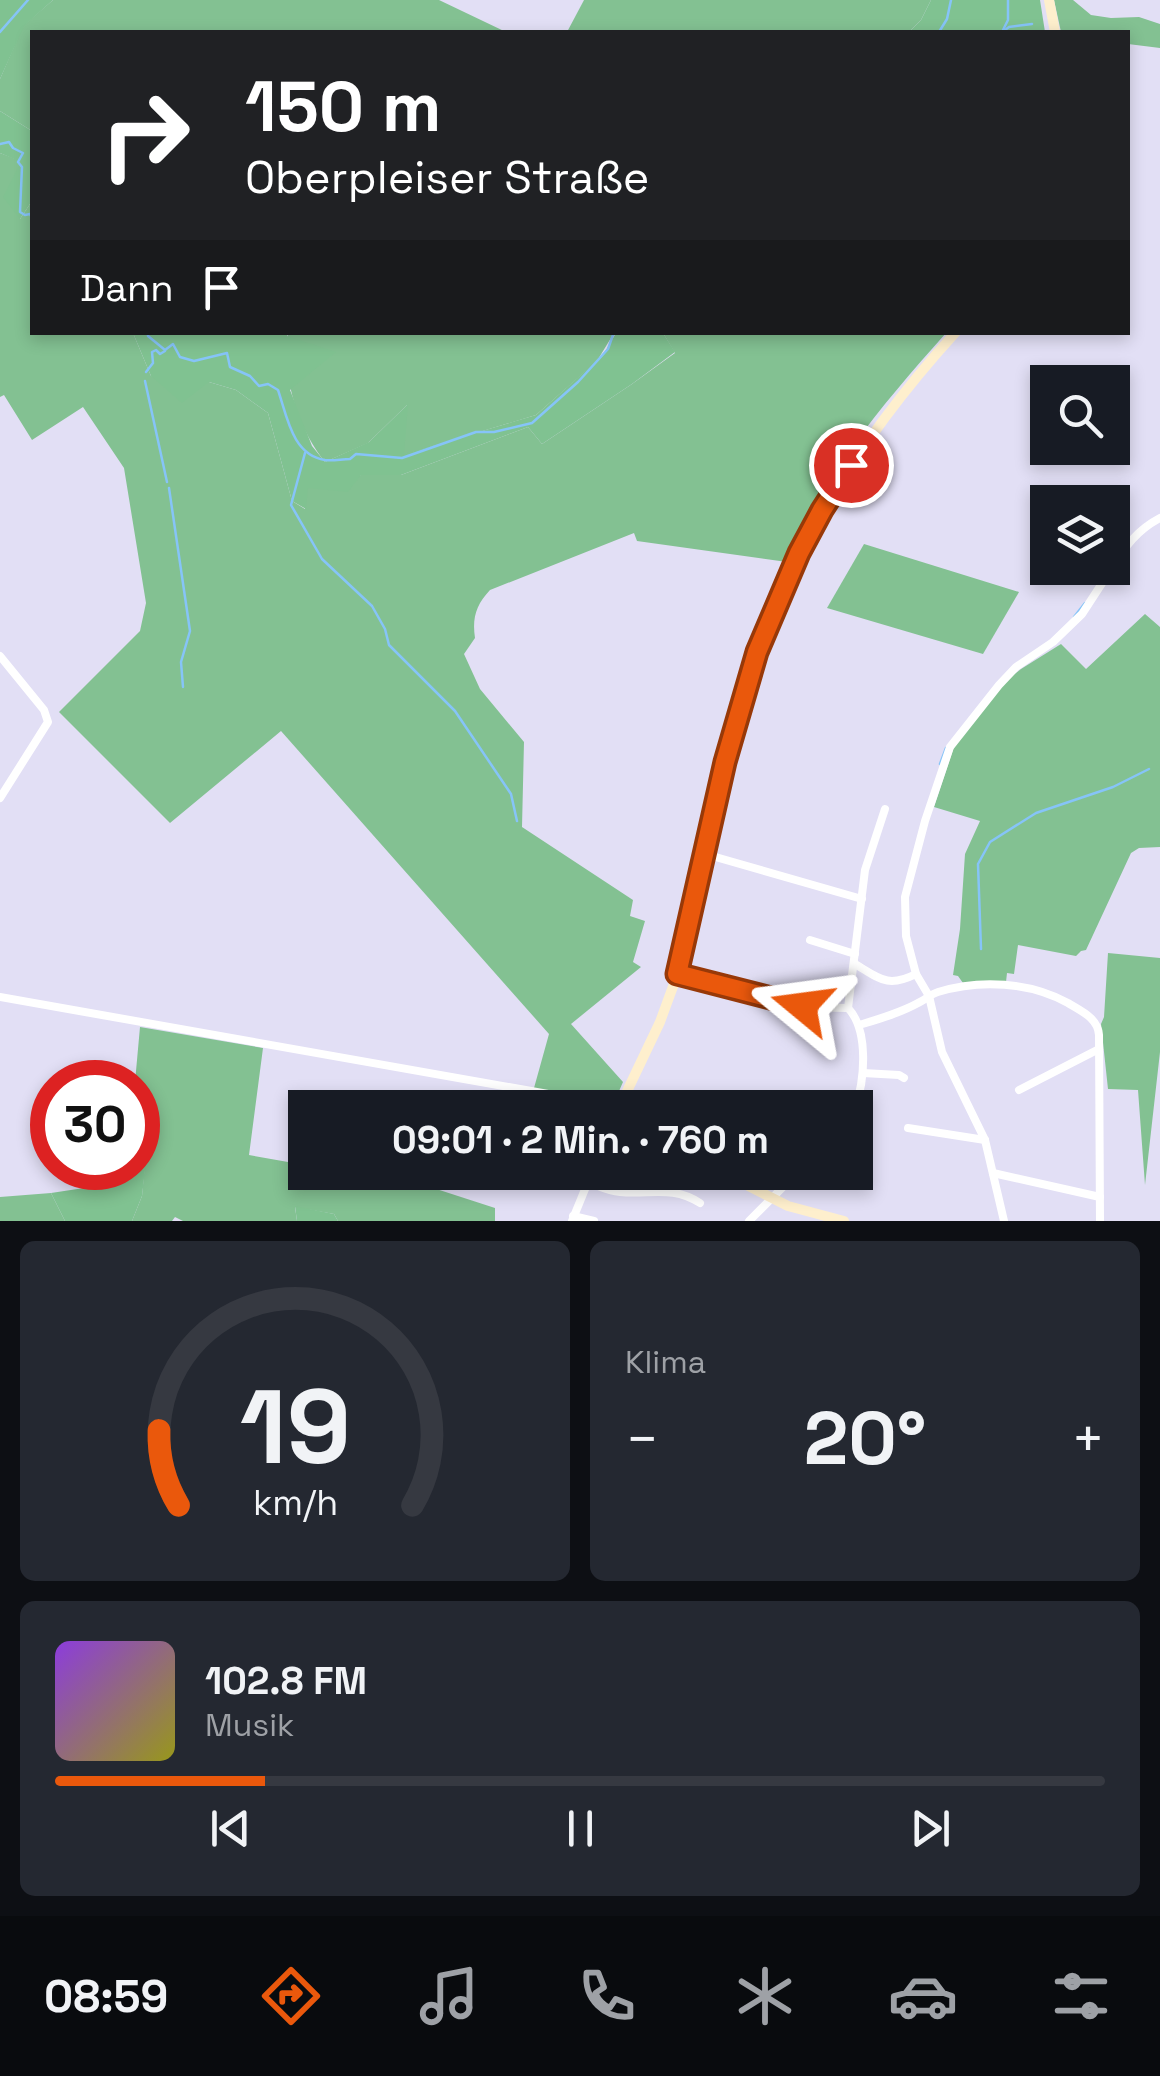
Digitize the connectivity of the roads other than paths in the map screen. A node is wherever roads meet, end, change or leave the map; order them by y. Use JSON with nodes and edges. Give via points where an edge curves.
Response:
{"nodes":[{"id":1,"x":1049,"y":0,"type":"edge"},
{"id":2,"x":1056,"y":30,"type":"edge"},
{"id":3,"x":953,"y":335,"type":"edge"},
{"id":4,"x":1160,"y":518,"type":"edge"},
{"id":5,"x":1130,"y":540,"type":"edge"},
{"id":6,"x":1101,"y":585,"type":"edge"},
{"id":7,"x":0,"y":656,"type":"edge"},
{"id":8,"x":0,"y":798,"type":"edge"},
{"id":9,"x":885,"y":808,"type":"dead end"},
{"id":10,"x":705,"y":854,"type":"junction"},
{"id":11,"x":862,"y":900,"type":"junction"},
{"id":12,"x":810,"y":940,"type":"dead end"},
{"id":13,"x":855,"y":959,"type":"junction"},
{"id":14,"x":677,"y":974,"type":"junction"},
{"id":15,"x":916,"y":974,"type":"junction"},
{"id":16,"x":929,"y":996,"type":"junction"},
{"id":17,"x":0,"y":997,"type":"edge"},
{"id":18,"x":848,"y":1008,"type":"junction"},
{"id":19,"x":859,"y":1025,"type":"junction"},
{"id":20,"x":1099,"y":1048,"type":"junction"},
{"id":21,"x":863,"y":1072,"type":"junction"},
{"id":22,"x":904,"y":1078,"type":"dead end"},
{"id":23,"x":520,"y":1090,"type":"edge"},
{"id":24,"x":628,"y":1090,"type":"edge"},
{"id":25,"x":859,"y":1090,"type":"edge"},
{"id":26,"x":1019,"y":1090,"type":"dead end"},
{"id":27,"x":908,"y":1128,"type":"dead end"},
{"id":28,"x":985,"y":1140,"type":"junction"},
{"id":29,"x":993,"y":1172,"type":"junction"},
{"id":30,"x":585,"y":1190,"type":"edge"},
{"id":31,"x":610,"y":1190,"type":"edge"},
{"id":32,"x":754,"y":1190,"type":"edge"},
{"id":33,"x":780,"y":1190,"type":"edge"},
{"id":34,"x":1100,"y":1197,"type":"junction"},
{"id":35,"x":771,"y":1199,"type":"junction"},
{"id":36,"x":700,"y":1202,"type":"dead end"},
{"id":37,"x":573,"y":1218,"type":"edge"},
{"id":38,"x":594,"y":1221,"type":"edge"},
{"id":39,"x":749,"y":1221,"type":"edge"},
{"id":40,"x":844,"y":1221,"type":"edge"},
{"id":41,"x":1004,"y":1221,"type":"edge"},
{"id":42,"x":1100,"y":1221,"type":"edge"}],
"edges":[{"from":1,"to":2,"type":"main road"},
{"from":3,"to":10,"type":"main road","via":[[866,442],[799,553],[745,689]]},
{"from":4,"to":5,"type":"street"},
{"from":6,"to":15,"type":"street","via":[[1082,614],[999,685],[950,747],[905,897]]},
{"from":7,"to":8,"type":"street","via":[[48,722]]},
{"from":9,"to":11,"type":"street"},
{"from":10,"to":11,"type":"street"},
{"from":10,"to":14,"type":"main road"},
{"from":11,"to":13,"type":"street"},
{"from":12,"to":13,"type":"street"},
{"from":13,"to":15,"type":"street","via":[[888,981]]},
{"from":13,"to":18,"type":"street"},
{"from":14,"to":18,"type":"street","via":[[802,1006]]},
{"from":14,"to":24,"type":"main road"},
{"from":15,"to":16,"type":"street"},
{"from":16,"to":19,"type":"street"},
{"from":16,"to":20,"type":"street","via":[[988,984],[1048,993],[1098,1026]]},
{"from":16,"to":28,"type":"street","via":[[942,1052]]},
{"from":17,"to":23,"type":"street"},
{"from":18,"to":19,"type":"street"},
{"from":19,"to":21,"type":"street"},
{"from":20,"to":26,"type":"street"},
{"from":20,"to":34,"type":"street"},
{"from":21,"to":22,"type":"street"},
{"from":21,"to":25,"type":"street"},
{"from":27,"to":28,"type":"street"},
{"from":28,"to":29,"type":"street"},
{"from":29,"to":34,"type":"street"},
{"from":29,"to":41,"type":"street"},
{"from":30,"to":37,"type":"street"},
{"from":31,"to":36,"type":"street","via":[[670,1191]]},
{"from":32,"to":35,"type":"main road"},
{"from":33,"to":35,"type":"street"},
{"from":34,"to":42,"type":"street"},
{"from":35,"to":39,"type":"street"},
{"from":35,"to":40,"type":"main road"},
{"from":37,"to":38,"type":"street"}]}
